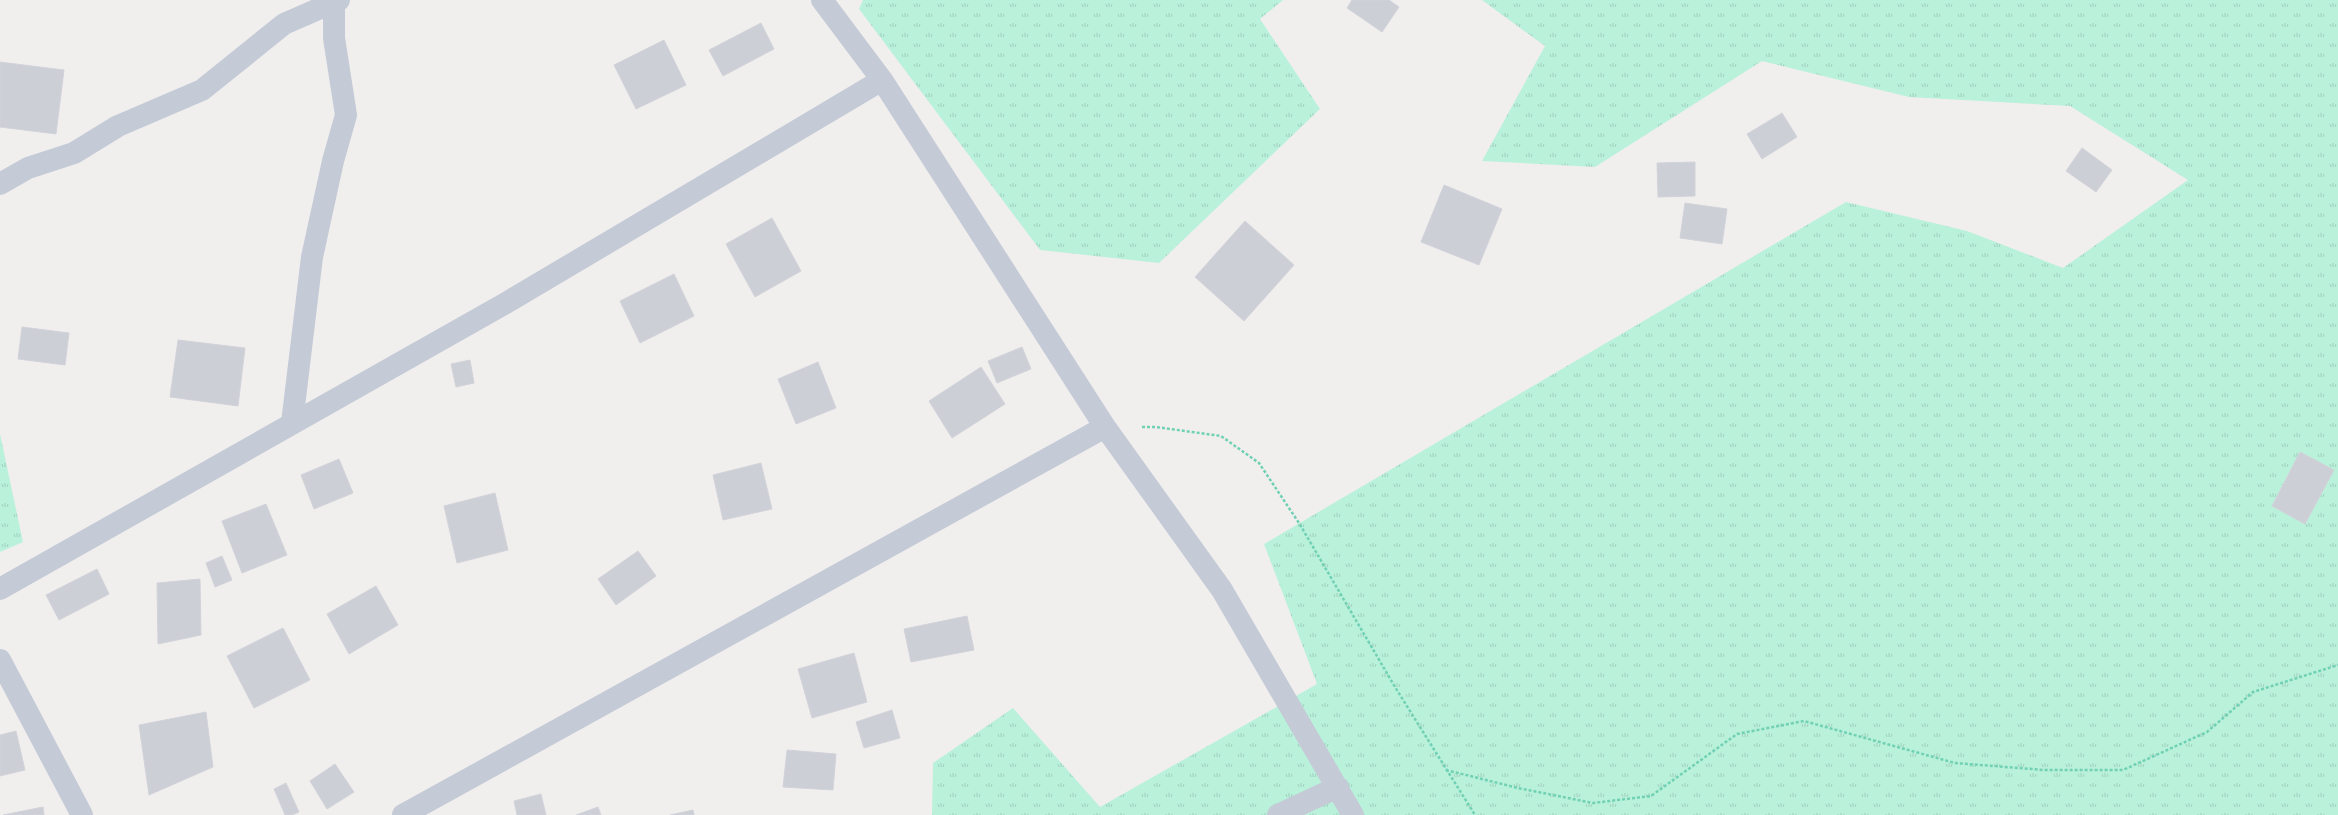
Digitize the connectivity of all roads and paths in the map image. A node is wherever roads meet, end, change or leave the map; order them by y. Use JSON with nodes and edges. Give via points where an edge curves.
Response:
{"nodes":[{"id":1,"x":822,"y":0,"type":"edge"},
{"id":2,"x":336,"y":1,"type":"edge"},
{"id":3,"x":882,"y":80,"type":"junction"},
{"id":4,"x":0,"y":184,"type":"edge"},
{"id":5,"x":292,"y":423,"type":"junction"},
{"id":6,"x":1106,"y":427,"type":"junction"},
{"id":7,"x":0,"y":589,"type":"edge"},
{"id":8,"x":0,"y":660,"type":"edge"},
{"id":9,"x":2338,"y":665,"type":"edge"},
{"id":10,"x":1446,"y":770,"type":"junction"},
{"id":11,"x":1338,"y":787,"type":"junction"},
{"id":12,"x":82,"y":815,"type":"edge"},
{"id":13,"x":403,"y":815,"type":"edge"},
{"id":14,"x":1278,"y":815,"type":"edge"},
{"id":15,"x":1353,"y":815,"type":"edge"},
{"id":16,"x":1475,"y":815,"type":"edge"}],
"edges":[{"from":1,"to":3,"type":"street"},
{"from":2,"to":4,"type":"street","via":[[284,24],[202,90],[118,126],[74,153],[28,168]]},
{"from":2,"to":5,"type":"street","via":[[334,38],[346,115],[333,160],[312,257]]},
{"from":3,"to":5,"type":"street","via":[[506,303]]},
{"from":3,"to":6,"type":"street"},
{"from":5,"to":7,"type":"street"},
{"from":6,"to":10,"type":"path","via":[[1156,427],[1221,436],[1259,463],[1299,523]]},
{"from":6,"to":11,"type":"street","via":[[1222,590]]},
{"from":6,"to":13,"type":"street"},
{"from":8,"to":12,"type":"street"},
{"from":9,"to":10,"type":"path","via":[[2253,692],[2207,732],[2123,770],[2044,770],[1955,763],[1804,721],[1737,734],[1651,796],[1593,803]]},
{"from":10,"to":16,"type":"path"},
{"from":11,"to":14,"type":"street"},
{"from":11,"to":15,"type":"street"}]}
